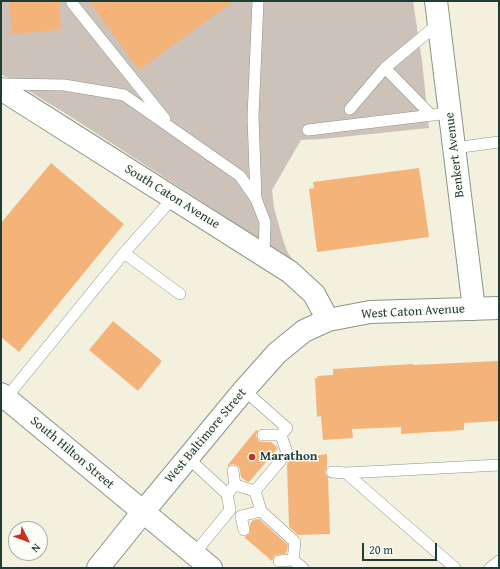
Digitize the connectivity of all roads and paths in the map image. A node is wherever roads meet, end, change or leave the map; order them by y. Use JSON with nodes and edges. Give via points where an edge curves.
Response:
{"nodes":[{"id":1,"x":72,"y":1,"type":"edge"},
{"id":2,"x":258,"y":1,"type":"edge"},
{"id":3,"x":436,"y":1,"type":"edge"},
{"id":4,"x":438,"y":24,"type":"junction"},
{"id":5,"x":385,"y":68,"type":"junction"},
{"id":6,"x":1,"y":84,"type":"edge"},
{"id":7,"x":1,"y":89,"type":"edge"},
{"id":8,"x":350,"y":108,"type":"dead end"},
{"id":9,"x":440,"y":114,"type":"junction"},
{"id":10,"x":173,"y":129,"type":"junction"},
{"id":11,"x":308,"y":130,"type":"dead end"},
{"id":12,"x":499,"y":142,"type":"edge"},
{"id":13,"x":454,"y":148,"type":"junction"},
{"id":14,"x":173,"y":198,"type":"junction"},
{"id":15,"x":256,"y":199,"type":"junction"},
{"id":16,"x":124,"y":253,"type":"junction"},
{"id":17,"x":264,"y":256,"type":"junction"},
{"id":18,"x":180,"y":294,"type":"dead end"},
{"id":19,"x":499,"y":308,"type":"edge"},
{"id":20,"x":474,"y":310,"type":"junction"},
{"id":21,"x":328,"y":320,"type":"junction"},
{"id":22,"x":244,"y":390,"type":"junction"},
{"id":23,"x":3,"y":396,"type":"edge"},
{"id":24,"x":263,"y":435,"type":"dead end"},
{"id":25,"x":281,"y":435,"type":"junction"},
{"id":26,"x":188,"y":458,"type":"junction"},
{"id":27,"x":499,"y":465,"type":"edge"},
{"id":28,"x":233,"y":471,"type":"dead end"},
{"id":29,"x":332,"y":472,"type":"dead end"},
{"id":30,"x":346,"y":473,"type":"junction"},
{"id":31,"x":235,"y":485,"type":"junction"},
{"id":32,"x":256,"y":491,"type":"junction"},
{"id":33,"x":227,"y":494,"type":"junction"},
{"id":34,"x":230,"y":510,"type":"junction"},
{"id":35,"x":261,"y":511,"type":"junction"},
{"id":36,"x":144,"y":512,"type":"junction"},
{"id":37,"x":242,"y":516,"type":"junction"},
{"id":38,"x":244,"y":530,"type":"dead end"},
{"id":39,"x":194,"y":554,"type":"junction"},
{"id":40,"x":294,"y":560,"type":"junction"},
{"id":41,"x":279,"y":561,"type":"dead end"},
{"id":42,"x":499,"y":561,"type":"edge"},
{"id":43,"x":98,"y":568,"type":"edge"},
{"id":44,"x":211,"y":568,"type":"edge"},
{"id":45,"x":302,"y":568,"type":"edge"},
{"id":46,"x":455,"y":568,"type":"edge"},
{"id":47,"x":490,"y":568,"type":"edge"}],
"edges":[{"from":1,"to":10,"type":"lane"},
{"from":2,"to":15,"type":"lane","via":[[253,117]]},
{"from":3,"to":4,"type":"street","name":"Benkert Avenue"},
{"from":4,"to":5,"type":"lane"},
{"from":4,"to":9,"type":"street","name":"Benkert Avenue"},
{"from":5,"to":8,"type":"lane"},
{"from":5,"to":9,"type":"lane"},
{"from":6,"to":10,"type":"lane","via":[[64,85],[124,95]]},
{"from":7,"to":14,"type":"street","name":"South Caton Avenue"},
{"from":9,"to":11,"type":"lane"},
{"from":9,"to":13,"type":"street","name":"Benkert Avenue"},
{"from":10,"to":15,"type":"lane","via":[[240,176]]},
{"from":12,"to":13,"type":"lane"},
{"from":13,"to":20,"type":"street","name":"Benkert Avenue"},
{"from":14,"to":16,"type":"lane"},
{"from":14,"to":17,"type":"street","name":"South Caton Avenue"},
{"from":15,"to":17,"type":"lane","via":[[265,222]]},
{"from":16,"to":18,"type":"lane"},
{"from":16,"to":23,"type":"lane"},
{"from":17,"to":21,"type":"street","name":"South Caton Avenue","via":[[290,272],[314,294]]},
{"from":19,"to":20,"type":"street","name":"West Caton Avenue"},
{"from":20,"to":21,"type":"street","name":"West Caton Avenue","via":[[370,312]]},
{"from":21,"to":22,"type":"street","name":"West Baltimore Street","via":[[304,331],[277,353]]},
{"from":22,"to":25,"type":"lane","via":[[287,428]]},
{"from":22,"to":26,"type":"street","name":"West Baltimore Street"},
{"from":23,"to":36,"type":"street","name":"South Hilton Street"},
{"from":24,"to":25,"type":"lane"},
{"from":25,"to":32,"type":"lane","via":[[287,453]]},
{"from":26,"to":33,"type":"lane"},
{"from":26,"to":36,"type":"street","name":"West Baltimore Street"},
{"from":27,"to":30,"type":"lane"},
{"from":28,"to":31,"type":"lane"},
{"from":29,"to":30,"type":"lane"},
{"from":30,"to":46,"type":"lane"},
{"from":31,"to":32,"type":"lane"},
{"from":31,"to":33,"type":"lane"},
{"from":32,"to":35,"type":"lane"},
{"from":33,"to":34,"type":"lane"},
{"from":34,"to":37,"type":"lane"},
{"from":34,"to":39,"type":"lane"},
{"from":35,"to":37,"type":"lane"},
{"from":35,"to":40,"type":"lane","via":[[295,542]]},
{"from":36,"to":39,"type":"street","name":"South Hilton Street"},
{"from":36,"to":43,"type":"street","name":"West Baltimore Street"},
{"from":37,"to":38,"type":"lane"},
{"from":39,"to":44,"type":"street","name":"South Hilton Street"},
{"from":40,"to":41,"type":"lane"},
{"from":40,"to":45,"type":"lane"},
{"from":42,"to":47,"type":"lane"}]}
